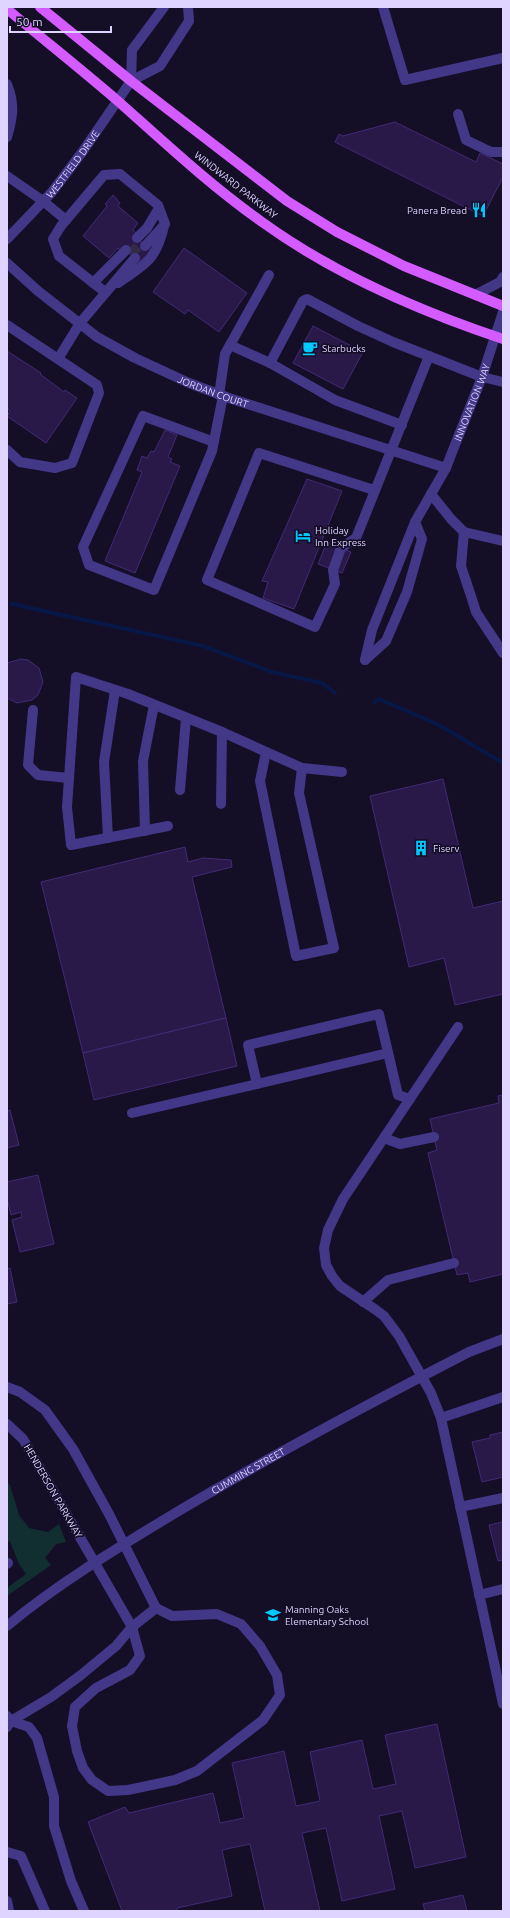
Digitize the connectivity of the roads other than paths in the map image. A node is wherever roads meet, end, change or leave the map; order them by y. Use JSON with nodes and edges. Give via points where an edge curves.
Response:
{"nodes":[{"id":1,"x":40,"y":7,"type":"edge"},
{"id":2,"x":164,"y":7,"type":"edge"},
{"id":3,"x":188,"y":7,"type":"edge"},
{"id":4,"x":383,"y":7,"type":"edge"},
{"id":5,"x":7,"y":9,"type":"edge"},
{"id":6,"x":503,"y":58,"type":"edge"},
{"id":7,"x":130,"y":81,"type":"junction"},
{"id":8,"x":7,"y":84,"type":"edge"},
{"id":9,"x":117,"y":100,"type":"junction"},
{"id":10,"x":458,"y":114,"type":"dead end"},
{"id":11,"x":7,"y":137,"type":"edge"},
{"id":12,"x":503,"y":152,"type":"edge"},
{"id":13,"x":7,"y":176,"type":"edge"},
{"id":14,"x":43,"y":201,"type":"junction"},
{"id":15,"x":162,"y":217,"type":"junction"},
{"id":16,"x":66,"y":220,"type":"junction"},
{"id":17,"x":7,"y":239,"type":"edge"},
{"id":18,"x":7,"y":263,"type":"edge"},
{"id":19,"x":269,"y":275,"type":"dead end"},
{"id":20,"x":503,"y":277,"type":"edge"},
{"id":21,"x":99,"y":287,"type":"junction"},
{"id":22,"x":475,"y":295,"type":"junction"},
{"id":23,"x":503,"y":306,"type":"edge"},
{"id":24,"x":503,"y":312,"type":"edge"},
{"id":25,"x":80,"y":323,"type":"junction"},
{"id":26,"x":7,"y":325,"type":"edge"},
{"id":27,"x":499,"y":337,"type":"edge"},
{"id":28,"x":230,"y":345,"type":"junction"},
{"id":29,"x":429,"y":356,"type":"junction"},
{"id":30,"x":58,"y":359,"type":"junction"},
{"id":31,"x":270,"y":363,"type":"junction"},
{"id":32,"x":482,"y":377,"type":"junction"},
{"id":33,"x":503,"y":382,"type":"edge"},
{"id":34,"x":221,"y":395,"type":"junction"},
{"id":35,"x":402,"y":425,"type":"junction"},
{"id":36,"x":214,"y":442,"type":"junction"},
{"id":37,"x":7,"y":450,"type":"edge"},
{"id":38,"x":391,"y":451,"type":"junction"},
{"id":39,"x":446,"y":468,"type":"junction"},
{"id":40,"x":374,"y":490,"type":"junction"},
{"id":41,"x":431,"y":494,"type":"junction"},
{"id":42,"x":415,"y":522,"type":"junction"},
{"id":43,"x":464,"y":532,"type":"junction"},
{"id":44,"x":503,"y":540,"type":"edge"},
{"id":45,"x":503,"y":653,"type":"edge"},
{"id":46,"x":115,"y":690,"type":"junction"},
{"id":47,"x":154,"y":705,"type":"junction"},
{"id":48,"x":33,"y":710,"type":"dead end"},
{"id":49,"x":186,"y":718,"type":"junction"},
{"id":50,"x":222,"y":732,"type":"junction"},
{"id":51,"x":266,"y":752,"type":"junction"},
{"id":52,"x":302,"y":768,"type":"junction"},
{"id":53,"x":342,"y":772,"type":"dead end"},
{"id":54,"x":69,"y":778,"type":"junction"},
{"id":55,"x":180,"y":790,"type":"dead end"},
{"id":56,"x":221,"y":804,"type":"dead end"},
{"id":57,"x":168,"y":826,"type":"dead end"},
{"id":58,"x":145,"y":831,"type":"junction"},
{"id":59,"x":108,"y":838,"type":"junction"},
{"id":60,"x":458,"y":1027,"type":"dead end"},
{"id":61,"x":388,"y":1053,"type":"junction"},
{"id":62,"x":257,"y":1084,"type":"junction"},
{"id":63,"x":410,"y":1099,"type":"junction"},
{"id":64,"x":132,"y":1113,"type":"dead end"},
{"id":65,"x":434,"y":1137,"type":"dead end"},
{"id":66,"x":384,"y":1138,"type":"junction"},
{"id":67,"x":454,"y":1263,"type":"dead end"},
{"id":68,"x":363,"y":1302,"type":"junction"},
{"id":69,"x":503,"y":1339,"type":"edge"},
{"id":70,"x":421,"y":1377,"type":"junction"},
{"id":71,"x":7,"y":1387,"type":"edge"},
{"id":72,"x":503,"y":1397,"type":"edge"},
{"id":73,"x":441,"y":1418,"type":"junction"},
{"id":74,"x":7,"y":1424,"type":"edge"},
{"id":75,"x":503,"y":1498,"type":"edge"},
{"id":76,"x":460,"y":1508,"type":"junction"},
{"id":77,"x":124,"y":1544,"type":"junction"},
{"id":78,"x":94,"y":1562,"type":"junction"},
{"id":79,"x":503,"y":1589,"type":"edge"},
{"id":80,"x":479,"y":1595,"type":"junction"},
{"id":81,"x":156,"y":1608,"type":"junction"},
{"id":82,"x":7,"y":1626,"type":"edge"},
{"id":83,"x":132,"y":1627,"type":"junction"},
{"id":84,"x":502,"y":1698,"type":"edge"},
{"id":85,"x":8,"y":1721,"type":"edge"},
{"id":86,"x":7,"y":1852,"type":"edge"},
{"id":87,"x":7,"y":1901,"type":"edge"},
{"id":88,"x":9,"y":1911,"type":"edge"},
{"id":89,"x":45,"y":1911,"type":"edge"},
{"id":90,"x":84,"y":1911,"type":"edge"}],
"edges":[{"from":1,"to":7,"type":"main road","name":"WINDWARD PARKWAY"},
{"from":2,"to":7,"type":"street","via":[[132,50]]},
{"from":3,"to":7,"type":"street","via":[[189,21],[160,66]]},
{"from":4,"to":6,"type":"street","via":[[405,80]]},
{"from":5,"to":9,"type":"main road","name":"WINDWARD PARKWAY"},
{"from":7,"to":9,"type":"street","name":"WESTFIELD DRIVE"},
{"from":7,"to":22,"type":"main road","name":"WINDWARD PARKWAY","via":[[288,201],[337,232],[404,266]]},
{"from":8,"to":11,"type":"street","via":[[12,95],[13,118]]},
{"from":9,"to":14,"type":"street","name":"WESTFIELD DRIVE","via":[[83,151]]},
{"from":9,"to":27,"type":"main road","name":"WINDWARD PARKWAY","via":[[239,204],[306,250],[394,297]]},
{"from":10,"to":12,"type":"street","via":[[466,140],[491,152]]},
{"from":13,"to":14,"type":"street"},
{"from":14,"to":16,"type":"street"},
{"from":14,"to":17,"type":"street","name":"WESTFIELD DRIVE"},
{"from":15,"to":15,"type":"street","via":[[141,242],[147,228]]},
{"from":15,"to":16,"type":"street","via":[[158,205],[120,174],[104,175]]},
{"from":15,"to":21,"type":"street","via":[[159,246],[147,263]]},
{"from":16,"to":21,"type":"street","via":[[53,239],[59,256]]},
{"from":18,"to":25,"type":"street","name":"JORDAN COURT","via":[[38,292]]},
{"from":19,"to":28,"type":"street"},
{"from":20,"to":22,"type":"street","via":[[500,282]]},
{"from":21,"to":21,"type":"street","via":[[130,254]]},
{"from":21,"to":25,"type":"street"},
{"from":22,"to":23,"type":"main road","name":"WINDWARD PARKWAY"},
{"from":24,"to":27,"type":"street","name":"INNOVATION WAY"},
{"from":25,"to":30,"type":"street"},
{"from":25,"to":34,"type":"street","name":"JORDAN COURT","via":[[97,337],[135,358]]},
{"from":26,"to":30,"type":"street"},
{"from":27,"to":32,"type":"street","name":"INNOVATION WAY"},
{"from":28,"to":31,"type":"street"},
{"from":28,"to":34,"type":"street","via":[[225,354]]},
{"from":29,"to":31,"type":"street","via":[[358,326],[307,299],[303,301]]},
{"from":29,"to":32,"type":"street"},
{"from":29,"to":35,"type":"street"},
{"from":30,"to":37,"type":"street","via":[[97,385],[99,393],[72,463],[55,468],[20,462]]},
{"from":31,"to":35,"type":"street","via":[[335,400]]},
{"from":32,"to":33,"type":"street"},
{"from":32,"to":39,"type":"street","name":"INNOVATION WAY"},
{"from":34,"to":36,"type":"street"},
{"from":34,"to":38,"type":"street","name":"JORDAN COURT"},
{"from":35,"to":38,"type":"street"},
{"from":36,"to":36,"type":"street","via":[[154,590],[89,565],[83,547],[143,416]]},
{"from":38,"to":39,"type":"street","name":"JORDAN COURT"},
{"from":38,"to":40,"type":"street"},
{"from":39,"to":41,"type":"street","name":"INNOVATION WAY"},
{"from":40,"to":40,"type":"street","via":[[356,538],[341,548],[333,570],[335,584],[315,627],[207,580],[259,453]]},
{"from":41,"to":42,"type":"street","name":"INNOVATION WAY"},
{"from":41,"to":43,"type":"street"},
{"from":42,"to":42,"type":"street","name":"INNOVATION WAY","via":[[372,630],[365,660],[386,641],[406,592],[422,539]]},
{"from":43,"to":44,"type":"street"},
{"from":43,"to":45,"type":"street","via":[[461,566],[472,601],[476,612]]},
{"from":46,"to":47,"type":"street"},
{"from":46,"to":54,"type":"street","via":[[76,677]]},
{"from":46,"to":59,"type":"street","via":[[104,762]]},
{"from":47,"to":49,"type":"street"},
{"from":47,"to":58,"type":"street","via":[[143,761]]},
{"from":48,"to":54,"type":"street","via":[[28,765],[38,775]]},
{"from":49,"to":50,"type":"street"},
{"from":49,"to":55,"type":"street"},
{"from":50,"to":51,"type":"street"},
{"from":50,"to":56,"type":"street"},
{"from":51,"to":52,"type":"street"},
{"from":51,"to":52,"type":"street","via":[[260,781],[296,956],[334,948],[299,793]]},
{"from":52,"to":53,"type":"street"},
{"from":54,"to":59,"type":"street","via":[[67,807],[71,845]]},
{"from":57,"to":58,"type":"street"},
{"from":58,"to":59,"type":"street"},
{"from":60,"to":63,"type":"street"},
{"from":61,"to":62,"type":"street"},
{"from":61,"to":62,"type":"street","via":[[379,1014],[248,1046]]},
{"from":61,"to":63,"type":"street","via":[[398,1095]]},
{"from":62,"to":64,"type":"street"},
{"from":63,"to":66,"type":"street"},
{"from":65,"to":66,"type":"street","via":[[400,1144]]},
{"from":66,"to":68,"type":"street","via":[[340,1204],[328,1230],[324,1248],[326,1265],[332,1276],[340,1286]]},
{"from":67,"to":68,"type":"street","via":[[388,1280]]},
{"from":68,"to":70,"type":"street","via":[[376,1310],[391,1325]]},
{"from":69,"to":70,"type":"street","name":"CUMMING STREET","via":[[469,1352]]},
{"from":70,"to":73,"type":"street"},
{"from":70,"to":77,"type":"street","name":"CUMMING STREET","via":[[262,1461]]},
{"from":71,"to":77,"type":"street","via":[[20,1392],[45,1410],[73,1449]]},
{"from":72,"to":73,"type":"street"},
{"from":73,"to":76,"type":"street"},
{"from":74,"to":78,"type":"street","name":"HENDERSON PARKWAY","via":[[23,1439]]},
{"from":75,"to":76,"type":"street"},
{"from":76,"to":80,"type":"street"},
{"from":77,"to":78,"type":"street","name":"CUMMING STREET"},
{"from":77,"to":81,"type":"street"},
{"from":78,"to":82,"type":"street","name":"CUMMING STREET","via":[[32,1605]]},
{"from":78,"to":83,"type":"street","name":"HENDERSON PARKWAY"},
{"from":79,"to":80,"type":"street"},
{"from":80,"to":84,"type":"street"},
{"from":81,"to":83,"type":"street"},
{"from":81,"to":83,"type":"street","name":"HENDERSON PARKWAY","via":[[172,1616],[217,1614],[241,1624],[260,1646],[277,1675],[280,1695],[263,1720],[197,1771],[175,1780],[128,1790],[108,1791],[92,1780],[83,1768],[72,1726],[75,1707],[96,1688],[130,1670],[140,1656]]},
{"from":83,"to":85,"type":"street","via":[[116,1646],[81,1675]]},
{"from":85,"to":90,"type":"street","via":[[29,1727],[37,1738],[54,1797],[54,1826],[71,1881]]},
{"from":86,"to":89,"type":"street","via":[[21,1856]]},
{"from":87,"to":88,"type":"street"}]}
